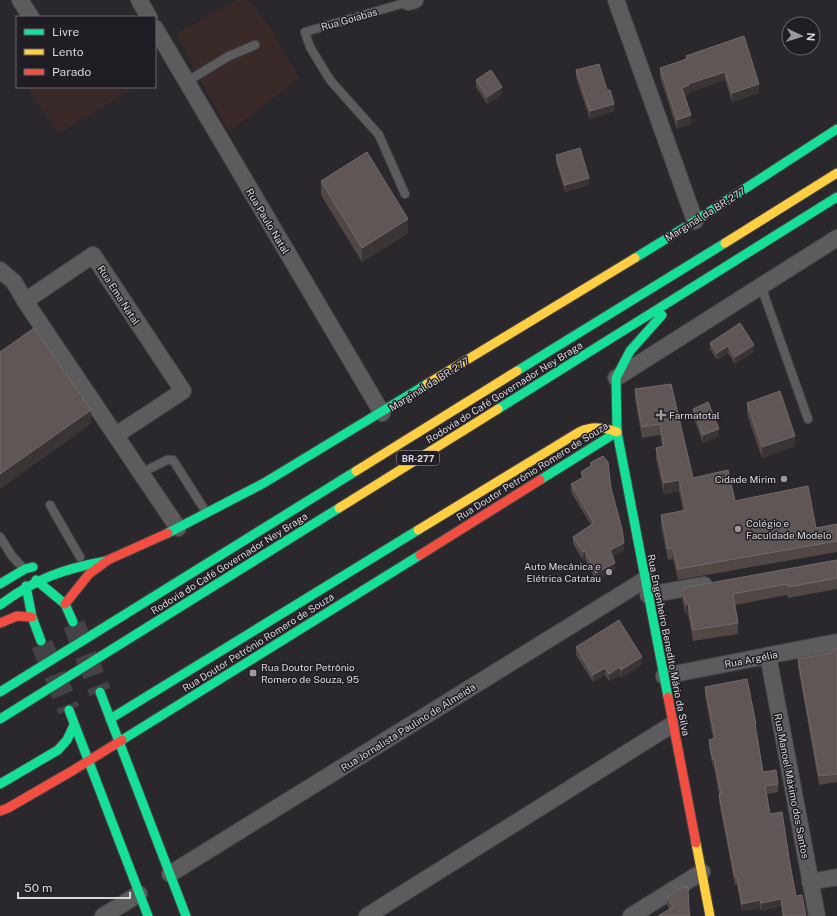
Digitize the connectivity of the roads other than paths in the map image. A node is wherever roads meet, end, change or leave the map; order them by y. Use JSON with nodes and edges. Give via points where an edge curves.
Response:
{"nodes":[{"id":1,"x":20,"y":0,"type":"edge"},
{"id":2,"x":139,"y":0,"type":"edge"},
{"id":3,"x":616,"y":0,"type":"edge"},
{"id":4,"x":410,"y":1,"type":"edge"},
{"id":5,"x":29,"y":16,"type":"edge"},
{"id":6,"x":148,"y":16,"type":"edge"},
{"id":7,"x":156,"y":30,"type":"edge"},
{"id":8,"x":255,"y":45,"type":"dead end"},
{"id":9,"x":186,"y":82,"type":"junction"},
{"id":10,"x":837,"y":129,"type":"edge"},
{"id":11,"x":837,"y":173,"type":"edge"},
{"id":12,"x":406,"y":194,"type":"dead end"},
{"id":13,"x":837,"y":197,"type":"edge"},
{"id":14,"x":695,"y":221,"type":"junction"},
{"id":15,"x":837,"y":238,"type":"edge"},
{"id":16,"x":0,"y":270,"type":"edge"},
{"id":17,"x":761,"y":286,"type":"junction"},
{"id":18,"x":687,"y":290,"type":"junction"},
{"id":19,"x":25,"y":301,"type":"junction"},
{"id":20,"x":616,"y":378,"type":"junction"},
{"id":21,"x":382,"y":413,"type":"junction"},
{"id":22,"x":808,"y":419,"type":"dead end"},
{"id":23,"x":617,"y":432,"type":"junction"},
{"id":24,"x":116,"y":435,"type":"junction"},
{"id":25,"x":141,"y":473,"type":"junction"},
{"id":26,"x":50,"y":504,"type":"dead end"},
{"id":27,"x":206,"y":513,"type":"junction"},
{"id":28,"x":178,"y":528,"type":"junction"},
{"id":29,"x":0,"y":537,"type":"edge"},
{"id":30,"x":76,"y":558,"type":"joint"},
{"id":31,"x":108,"y":560,"type":"junction"},
{"id":32,"x":45,"y":563,"type":"dead end"},
{"id":33,"x":25,"y":569,"type":"junction"},
{"id":34,"x":36,"y":580,"type":"junction"},
{"id":35,"x":716,"y":583,"type":"edge"},
{"id":36,"x":0,"y":584,"type":"edge"},
{"id":37,"x":26,"y":586,"type":"junction"},
{"id":38,"x":647,"y":587,"type":"junction"},
{"id":39,"x":65,"y":604,"type":"junction"},
{"id":40,"x":0,"y":605,"type":"edge"},
{"id":41,"x":32,"y":617,"type":"junction"},
{"id":42,"x":73,"y":622,"type":"tunnel mouth"},
{"id":43,"x":0,"y":623,"type":"edge"},
{"id":44,"x":41,"y":641,"type":"tunnel mouth"},
{"id":45,"x":837,"y":642,"type":"edge"},
{"id":46,"x":768,"y":655,"type":"junction"},
{"id":47,"x":664,"y":676,"type":"junction"},
{"id":48,"x":0,"y":692,"type":"edge"},
{"id":49,"x":100,"y":692,"type":"tunnel mouth"},
{"id":50,"x":69,"y":710,"type":"tunnel mouth"},
{"id":51,"x":0,"y":719,"type":"edge"},
{"id":52,"x":110,"y":719,"type":"junction"},
{"id":53,"x":673,"y":724,"type":"junction"},
{"id":54,"x":74,"y":725,"type":"junction"},
{"id":55,"x":119,"y":741,"type":"junction"},
{"id":56,"x":88,"y":761,"type":"junction"},
{"id":57,"x":0,"y":784,"type":"edge"},
{"id":58,"x":0,"y":811,"type":"edge"},
{"id":59,"x":702,"y":872,"type":"junction"},
{"id":60,"x":170,"y":874,"type":"junction"},
{"id":61,"x":837,"y":877,"type":"edge"},
{"id":62,"x":810,"y":882,"type":"junction"},
{"id":63,"x":139,"y":894,"type":"junction"},
{"id":64,"x":185,"y":914,"type":"edge"},
{"id":65,"x":103,"y":916,"type":"edge"},
{"id":66,"x":148,"y":916,"type":"edge"},
{"id":67,"x":367,"y":916,"type":"edge"},
{"id":68,"x":631,"y":916,"type":"edge"},
{"id":69,"x":710,"y":916,"type":"edge"},
{"id":70,"x":816,"y":916,"type":"edge"}],
"edges":[{"from":1,"to":5,"type":"street"},
{"from":2,"to":6,"type":"street"},
{"from":3,"to":14,"type":"street"},
{"from":4,"to":12,"type":"lane","name":"Rua Goiabas","via":[[305,32],[310,47],[330,80],[379,135]]},
{"from":7,"to":9,"type":"street","name":"Rua Paulo Natal"},
{"from":8,"to":9,"type":"lane","via":[[229,56]]},
{"from":9,"to":21,"type":"street","name":"Rua Paulo Natal"},
{"from":10,"to":14,"type":"main road","name":"Marginal da BR-277"},
{"from":11,"to":48,"type":"main road","name":"Rodovia do Café Governador Ney Braga","number":"BR-277"},
{"from":13,"to":18,"type":"main road","name":"Rodovia do Café Governador Ney Braga","number":"BR-277"},
{"from":14,"to":21,"type":"main road","name":"Marginal da BR-277"},
{"from":15,"to":17,"type":"street"},
{"from":16,"to":19,"type":"street","via":[[14,282]]},
{"from":17,"to":20,"type":"street"},
{"from":17,"to":22,"type":"lane"},
{"from":18,"to":20,"type":"main road","via":[[631,349]]},
{"from":18,"to":51,"type":"main road","name":"Rodovia do Café Governador Ney Braga","number":"BR-277"},
{"from":19,"to":24,"type":"street","via":[[39,329]]},
{"from":19,"to":24,"type":"street","name":"Rua Ema Natal","via":[[93,255],[183,392]]},
{"from":20,"to":23,"type":"main road","name":"Rua Engenheiro Benedito Mário da Silva"},
{"from":21,"to":27,"type":"main road","name":"Marginal da BR-277","via":[[264,484]]},
{"from":23,"to":38,"type":"main road","name":"Rua Engenheiro Benedito Mário da Silva"},
{"from":23,"to":52,"type":"main road","name":"Rua Doutor Petrônio Romero de Souza","via":[[595,427],[579,432]]},
{"from":23,"to":55,"type":"main road","name":"Rua Doutor Petrônio Romero de Souza"},
{"from":24,"to":25,"type":"street"},
{"from":25,"to":27,"type":"lane","via":[[167,460],[173,460]]},
{"from":25,"to":28,"type":"street"},
{"from":26,"to":30,"type":"lane"},
{"from":27,"to":28,"type":"main road","name":"Marginal da BR-277"},
{"from":28,"to":31,"type":"main road","name":"Marginal da BR-277"},
{"from":29,"to":33,"type":"lane","via":[[12,556]]},
{"from":30,"to":31,"type":"main road"},
{"from":31,"to":34,"type":"main road","via":[[77,565]]},
{"from":31,"to":39,"type":"main road","via":[[89,574]]},
{"from":32,"to":33,"type":"main road"},
{"from":33,"to":36,"type":"main road"},
{"from":34,"to":37,"type":"main road"},
{"from":34,"to":39,"type":"main road"},
{"from":35,"to":38,"type":"street"},
{"from":37,"to":40,"type":"main road"},
{"from":37,"to":41,"type":"main road"},
{"from":38,"to":47,"type":"main road","name":"Rua Engenheiro Benedito Mário da Silva"},
{"from":38,"to":60,"type":"street","name":"Rua Jornalista Paulino de Almeida"},
{"from":39,"to":41,"type":"main road","via":[[57,600],[43,602]]},
{"from":39,"to":42,"type":"main road"},
{"from":41,"to":43,"type":"main road","via":[[17,616]]},
{"from":41,"to":44,"type":"main road"},
{"from":45,"to":46,"type":"street","name":"Rua Argélia"},
{"from":46,"to":47,"type":"street","name":"Rua Argélia"},
{"from":46,"to":62,"type":"street","name":"Rua Manoel Máximo dos Santos"},
{"from":47,"to":53,"type":"main road","name":"Rua Engenheiro Benedito Mário da Silva"},
{"from":49,"to":52,"type":"main road"},
{"from":50,"to":54,"type":"main road"},
{"from":52,"to":55,"type":"main road"},
{"from":53,"to":59,"type":"main road","name":"Rua Engenheiro Benedito Mário da Silva"},
{"from":53,"to":67,"type":"street"},
{"from":54,"to":56,"type":"main road"},
{"from":54,"to":57,"type":"main road","via":[[67,740],[58,750]]},
{"from":55,"to":56,"type":"main road","name":"Rua Doutor Petrônio Romero de Souza"},
{"from":55,"to":60,"type":"main road"},
{"from":56,"to":58,"type":"main road","name":"Rua Doutor Petrônio Romero de Souza"},
{"from":56,"to":63,"type":"main road"},
{"from":59,"to":68,"type":"street"},
{"from":59,"to":69,"type":"main road","name":"Rua Engenheiro Benedito Mário da Silva"},
{"from":60,"to":64,"type":"main road"},
{"from":61,"to":62,"type":"street"},
{"from":62,"to":70,"type":"street","name":"Rua Manoel Máximo dos Santos"},
{"from":63,"to":65,"type":"street"},
{"from":63,"to":66,"type":"main road"}]}
